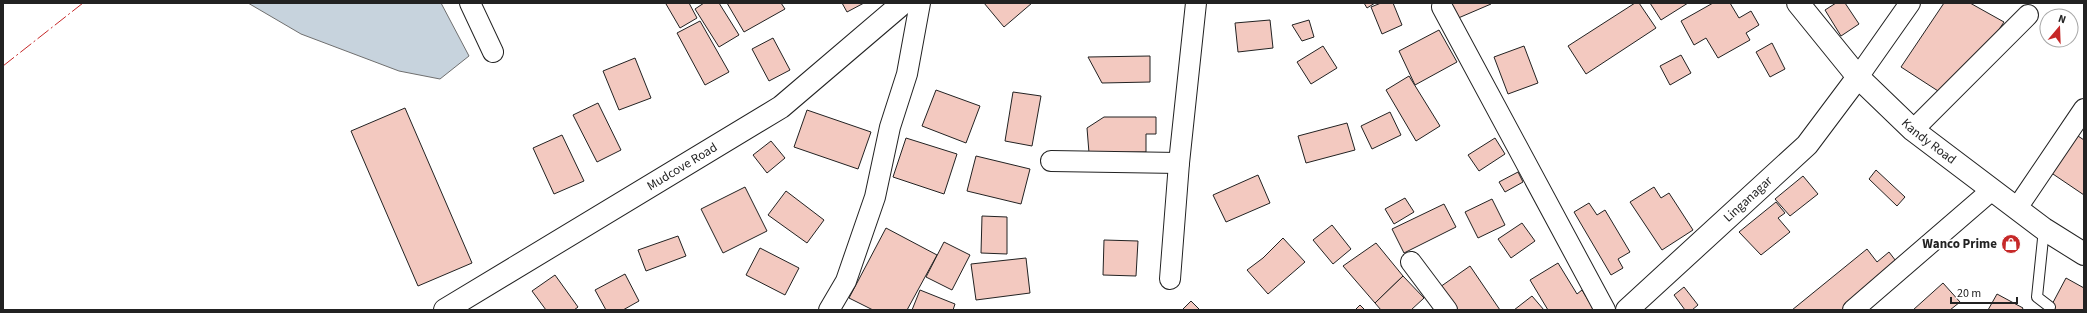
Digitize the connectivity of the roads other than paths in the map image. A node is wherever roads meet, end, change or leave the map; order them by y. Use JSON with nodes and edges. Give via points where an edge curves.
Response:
{"nodes":[{"id":1,"x":470,"y":3,"type":"edge"},
{"id":2,"x":903,"y":3,"type":"edge"},
{"id":3,"x":920,"y":3,"type":"edge"},
{"id":4,"x":1196,"y":3,"type":"edge"},
{"id":5,"x":1798,"y":3,"type":"edge"},
{"id":6,"x":1910,"y":3,"type":"edge"},
{"id":7,"x":1442,"y":7,"type":"dead end"},
{"id":8,"x":2028,"y":15,"type":"dead end"},
{"id":9,"x":493,"y":52,"type":"dead end"},
{"id":10,"x":1858,"y":77,"type":"junction"},
{"id":11,"x":2084,"y":109,"type":"edge"},
{"id":12,"x":1913,"y":130,"type":"junction"},
{"id":13,"x":1051,"y":160,"type":"dead end"},
{"id":14,"x":1179,"y":163,"type":"junction"},
{"id":15,"x":1992,"y":190,"type":"junction"},
{"id":16,"x":2017,"y":208,"type":"junction"},
{"id":17,"x":2044,"y":229,"type":"junction"},
{"id":18,"x":2084,"y":254,"type":"edge"},
{"id":19,"x":1411,"y":262,"type":"dead end"},
{"id":20,"x":1170,"y":279,"type":"dead end"},
{"id":21,"x":2050,"y":307,"type":"dead end"},
{"id":22,"x":445,"y":310,"type":"edge"},
{"id":23,"x":829,"y":310,"type":"edge"},
{"id":24,"x":1447,"y":310,"type":"edge"},
{"id":25,"x":1605,"y":310,"type":"edge"},
{"id":26,"x":1627,"y":310,"type":"edge"},
{"id":27,"x":1853,"y":310,"type":"edge"}],
"edges":[{"from":1,"to":9,"type":"street"},
{"from":2,"to":22,"type":"main road","name":"Mudcove Road","via":[[781,107]]},
{"from":3,"to":23,"type":"street","via":[[907,74],[890,127],[875,197],[846,280]]},
{"from":4,"to":14,"type":"street"},
{"from":5,"to":10,"type":"main road","name":"Kandy Road"},
{"from":6,"to":10,"type":"street"},
{"from":7,"to":25,"type":"street"},
{"from":8,"to":12,"type":"street"},
{"from":10,"to":12,"type":"main road","name":"Kandy Road"},
{"from":10,"to":26,"type":"main road","name":"Linganagar","via":[[1807,145]]},
{"from":11,"to":16,"type":"street"},
{"from":12,"to":15,"type":"main road","name":"Kandy Road"},
{"from":13,"to":14,"type":"street"},
{"from":14,"to":20,"type":"street"},
{"from":15,"to":16,"type":"main road","name":"Kandy Road"},
{"from":15,"to":27,"type":"street"},
{"from":16,"to":17,"type":"main road","name":"Kandy Road"},
{"from":17,"to":18,"type":"main road","name":"Kandy Road"},
{"from":17,"to":21,"type":"lane","via":[[2037,297]]},
{"from":19,"to":24,"type":"street"}]}
